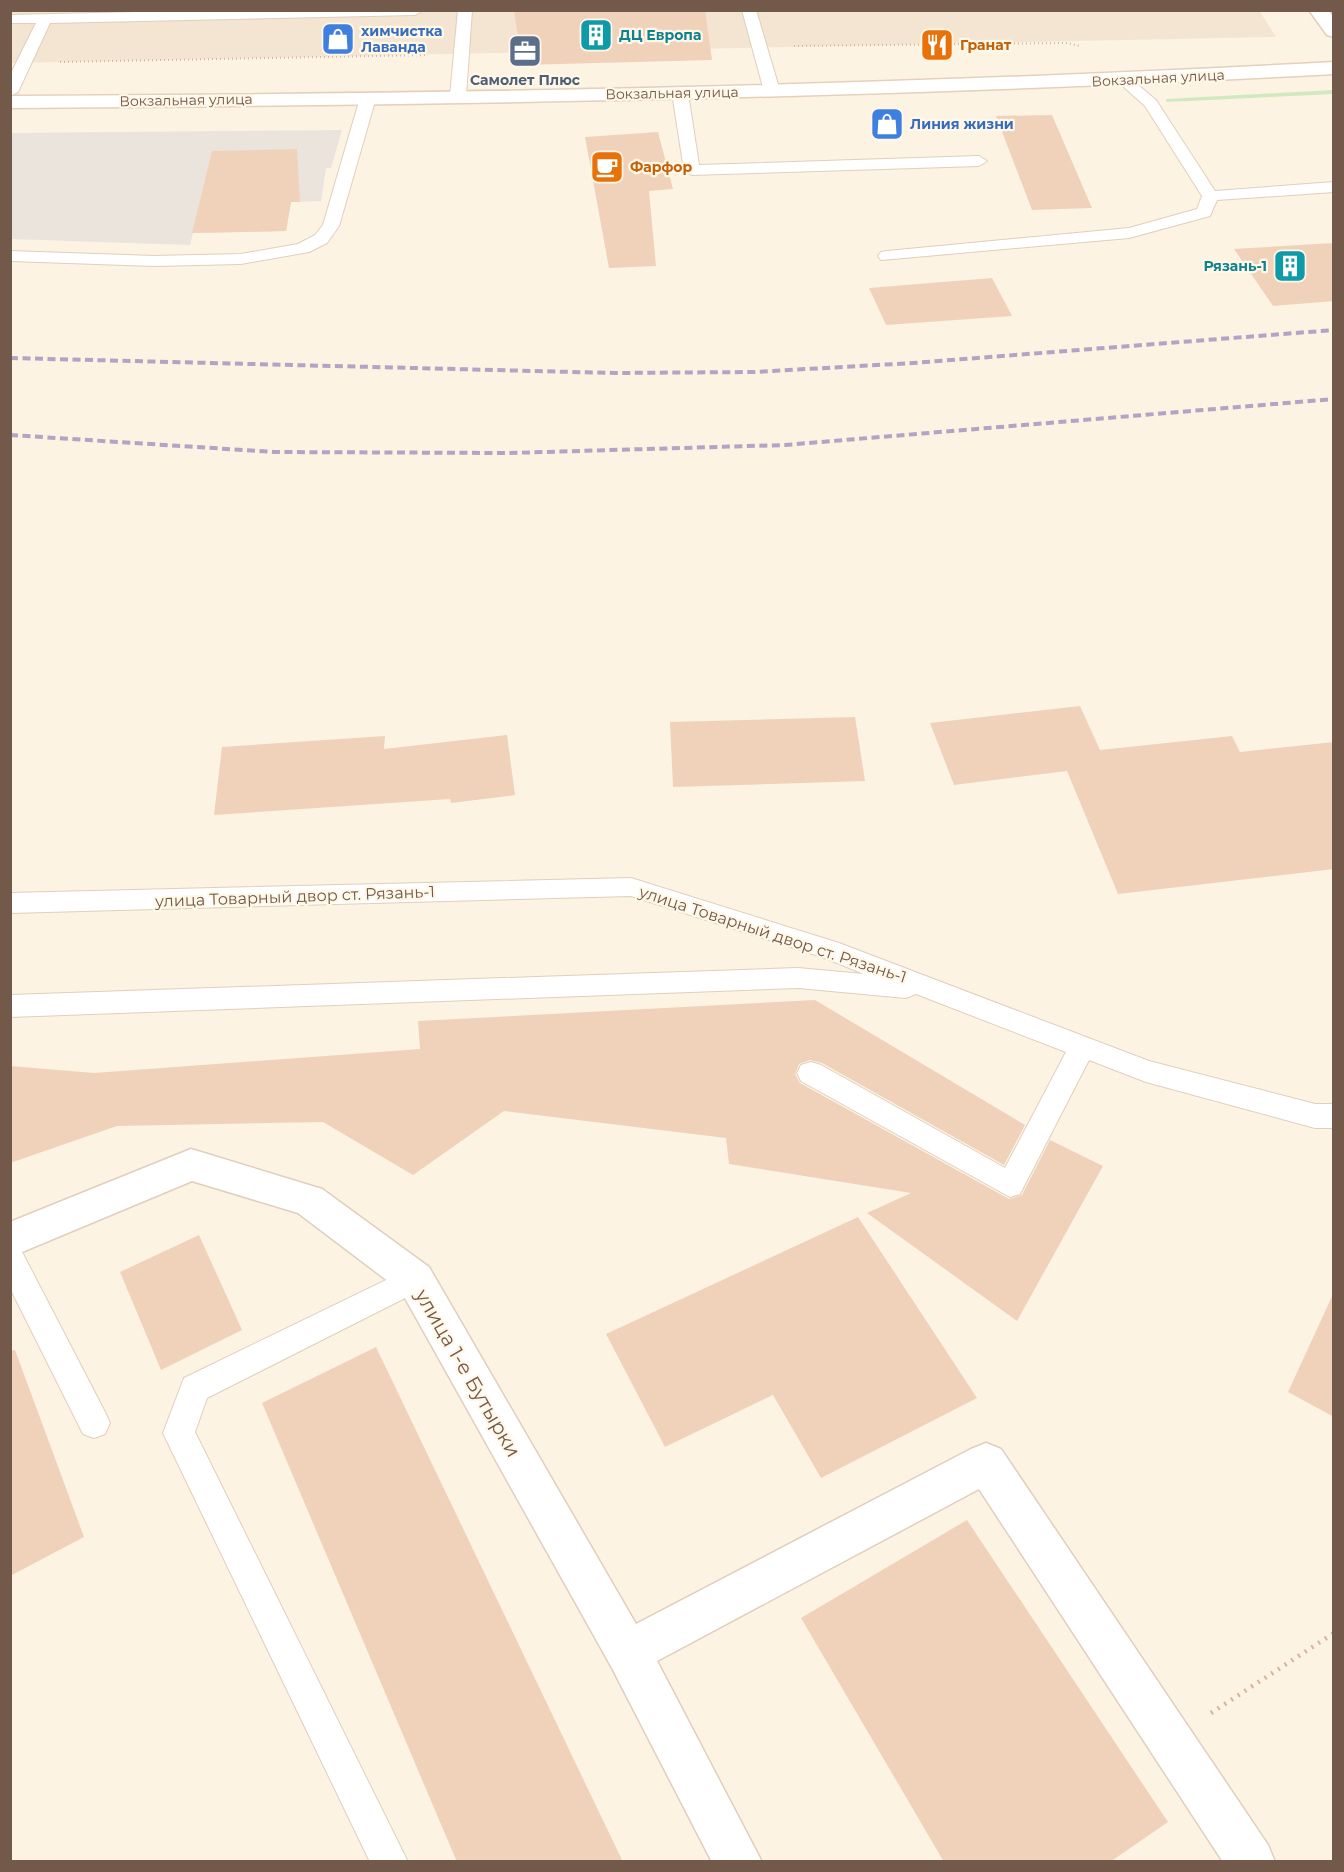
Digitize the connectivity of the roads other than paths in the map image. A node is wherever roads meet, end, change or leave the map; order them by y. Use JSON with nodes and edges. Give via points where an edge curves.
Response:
{"nodes":[{"id":1,"x":428,"y":10,"type":"edge"},
{"id":2,"x":465,"y":10,"type":"edge"},
{"id":3,"x":749,"y":10,"type":"edge"},
{"id":4,"x":1318,"y":10,"type":"edge"},
{"id":5,"x":415,"y":11,"type":"edge"},
{"id":6,"x":45,"y":18,"type":"junction"},
{"id":7,"x":10,"y":19,"type":"edge"},
{"id":8,"x":1334,"y":31,"type":"edge"},
{"id":9,"x":1334,"y":68,"type":"edge"},
{"id":10,"x":1125,"y":81,"type":"junction"},
{"id":11,"x":772,"y":91,"type":"junction"},
{"id":12,"x":10,"y":92,"type":"edge"},
{"id":13,"x":680,"y":93,"type":"junction"},
{"id":14,"x":458,"y":96,"type":"junction"},
{"id":15,"x":368,"y":98,"type":"junction"},
{"id":16,"x":10,"y":102,"type":"edge"},
{"id":17,"x":979,"y":160,"type":"dead end"},
{"id":18,"x":1334,"y":187,"type":"edge"},
{"id":19,"x":1210,"y":196,"type":"junction"},
{"id":20,"x":10,"y":256,"type":"edge"},
{"id":21,"x":887,"y":256,"type":"dead end"},
{"id":22,"x":10,"y":903,"type":"edge"},
{"id":23,"x":940,"y":990,"type":"junction"},
{"id":24,"x":10,"y":1006,"type":"edge"},
{"id":25,"x":1083,"y":1046,"type":"junction"},
{"id":26,"x":811,"y":1073,"type":"dead end"},
{"id":27,"x":1327,"y":1118,"type":"edge"},
{"id":28,"x":10,"y":1240,"type":"edge"},
{"id":29,"x":10,"y":1257,"type":"edge"},
{"id":30,"x":415,"y":1279,"type":"junction"},
{"id":31,"x":94,"y":1423,"type":"dead end"},
{"id":32,"x":628,"y":1652,"type":"junction"},
{"id":33,"x":390,"y":1862,"type":"edge"},
{"id":34,"x":738,"y":1862,"type":"edge"},
{"id":35,"x":1251,"y":1862,"type":"edge"}],
"edges":[{"from":1,"to":5,"type":"lane"},
{"from":2,"to":14,"type":"lane"},
{"from":3,"to":11,"type":"lane"},
{"from":4,"to":8,"type":"main road"},
{"from":5,"to":6,"type":"lane"},
{"from":6,"to":7,"type":"lane"},
{"from":6,"to":12,"type":"lane"},
{"from":9,"to":10,"type":"main road","name":"Вокзальная улица"},
{"from":10,"to":11,"type":"main road","name":"Вокзальная улица"},
{"from":10,"to":19,"type":"lane","via":[[1151,103]]},
{"from":11,"to":13,"type":"main road","name":"Вокзальная улица"},
{"from":13,"to":14,"type":"main road","name":"Вокзальная улица"},
{"from":13,"to":17,"type":"lane","via":[[692,170]]},
{"from":14,"to":15,"type":"main road","name":"Вокзальная улица"},
{"from":15,"to":16,"type":"main road","name":"Вокзальная улица"},
{"from":15,"to":20,"type":"lane","via":[[331,226],[321,239],[303,248],[203,261]]},
{"from":18,"to":19,"type":"lane"},
{"from":19,"to":21,"type":"lane","via":[[1204,212],[1129,233]]},
{"from":22,"to":23,"type":"lane","name":"улица Товарный двор ст. Рязань-1","via":[[631,887],[830,950]]},
{"from":23,"to":24,"type":"lane","via":[[798,978]]},
{"from":23,"to":25,"type":"lane","name":"улица Товарный двор ст. Рязань-1"},
{"from":25,"to":26,"type":"lane","via":[[1010,1185]]},
{"from":25,"to":27,"type":"lane","name":"улица Товарный двор ст. Рязань-1","via":[[1146,1071]]},
{"from":28,"to":30,"type":"main road","name":"улица 1-е Бутырки","via":[[191,1165],[309,1200]]},
{"from":29,"to":31,"type":"lane"},
{"from":30,"to":32,"type":"main road","name":"улица 1-е Бутырки"},
{"from":30,"to":33,"type":"lane","via":[[195,1388],[179,1433]]},
{"from":32,"to":34,"type":"main road","name":"улица 1-е Бутырки"},
{"from":32,"to":35,"type":"main road","via":[[986,1463]]}]}
